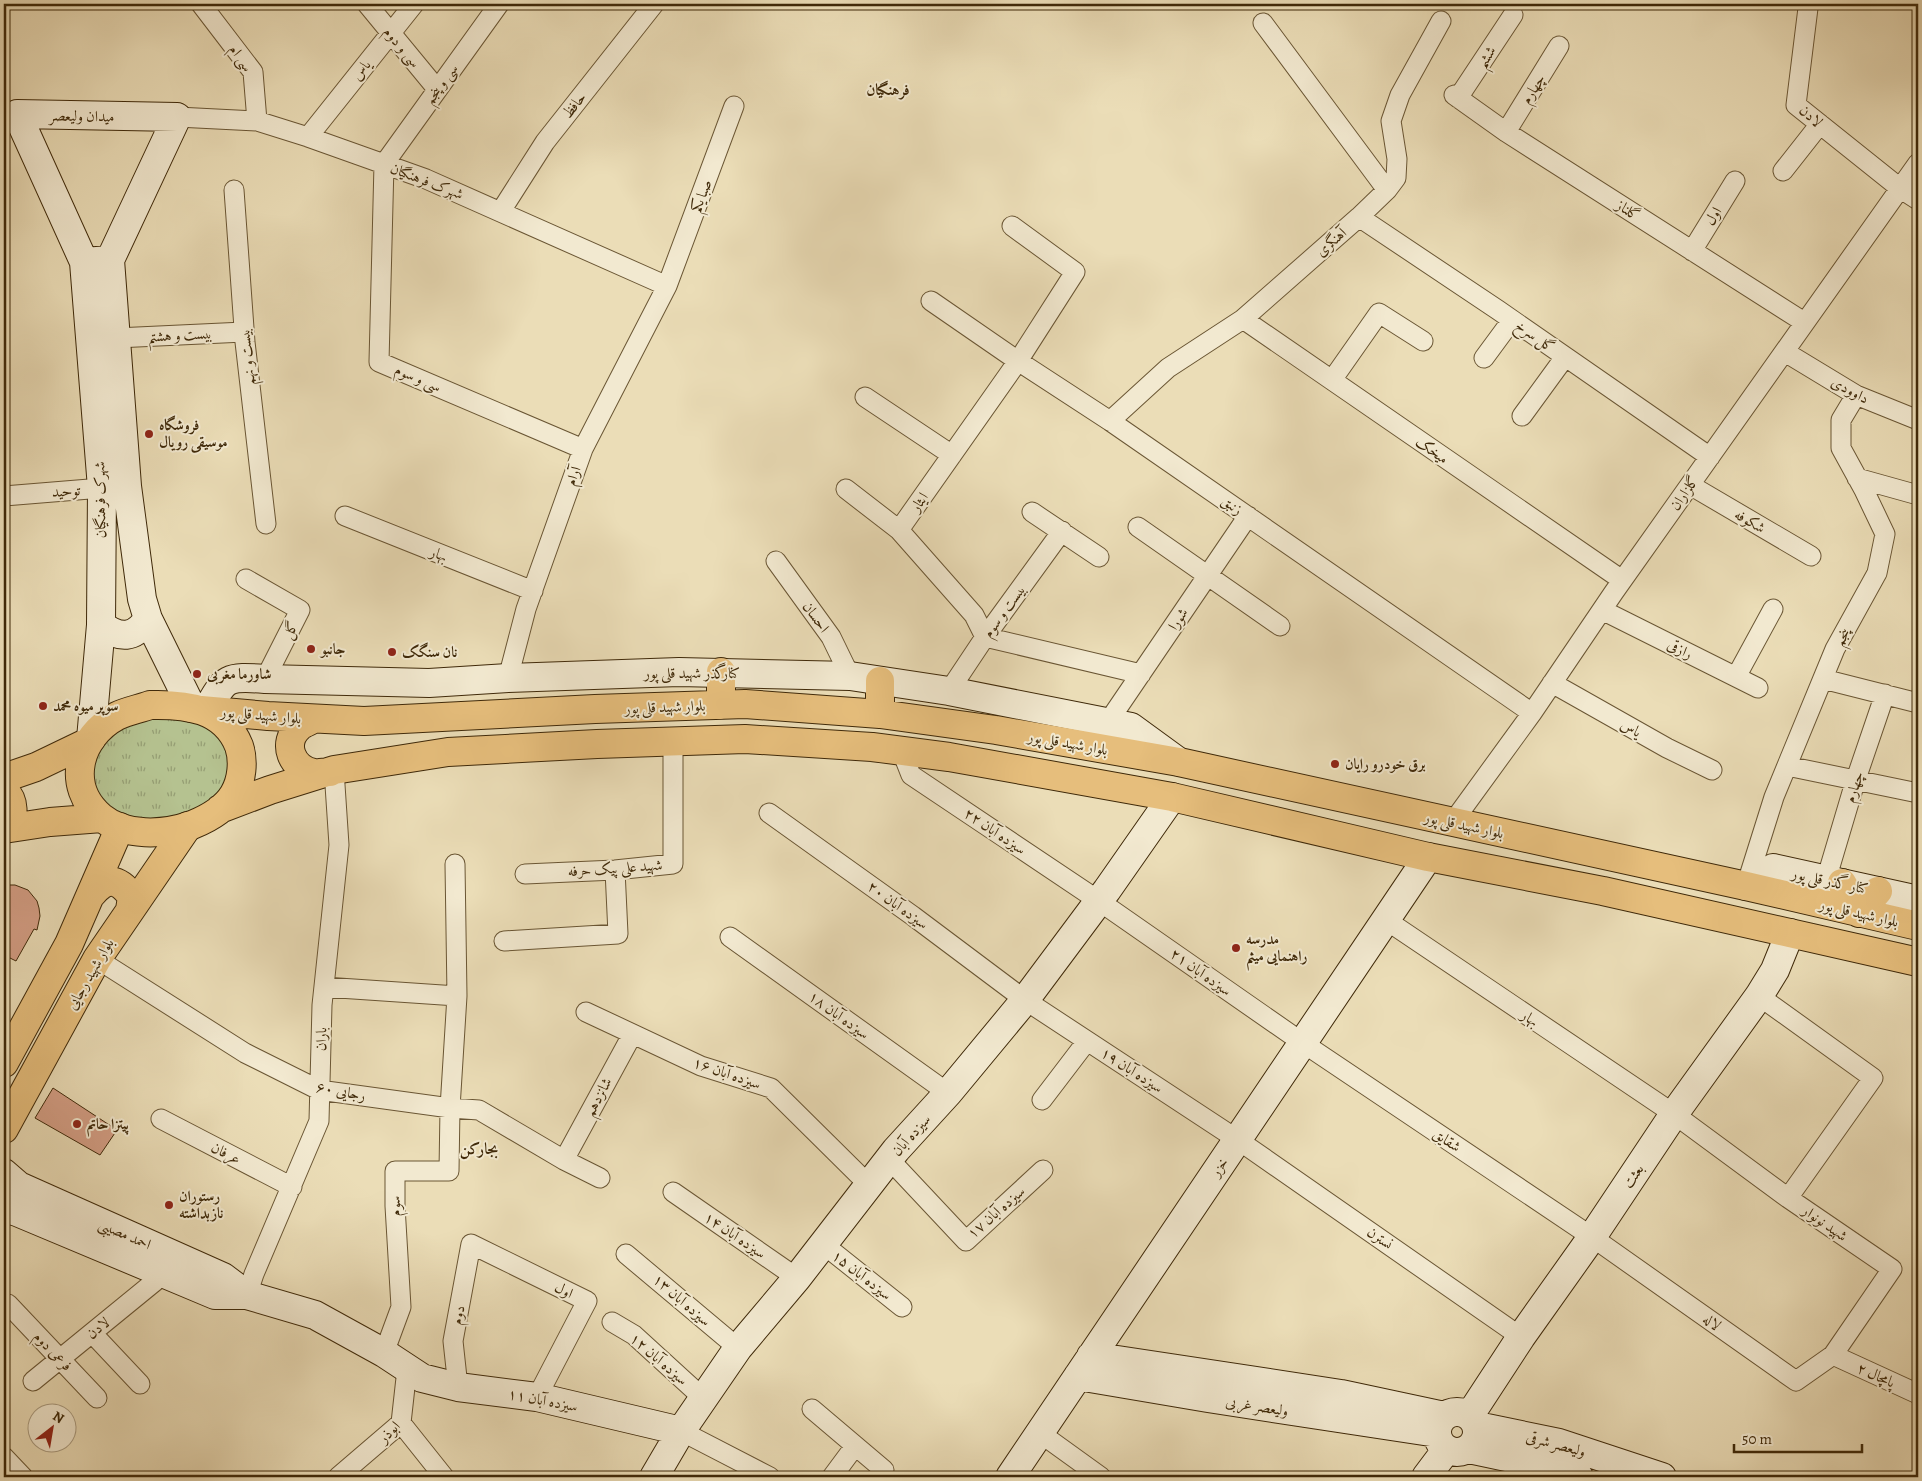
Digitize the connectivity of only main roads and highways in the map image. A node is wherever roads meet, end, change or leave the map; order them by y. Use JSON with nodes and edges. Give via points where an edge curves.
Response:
{"nodes":[{"id":1,"x":721,"y":672,"type":"road end"},
{"id":2,"x":880,"y":681,"type":"road end"},
{"id":3,"x":721,"y":705,"type":"junction"},
{"id":4,"x":200,"y":710,"type":"junction"},
{"id":5,"x":880,"y":714,"type":"junction"},
{"id":6,"x":313,"y":719,"type":"junction"},
{"id":7,"x":90,"y":740,"type":"junction"},
{"id":8,"x":332,"y":771,"type":"junction"},
{"id":9,"x":4,"y":778,"type":"edge"},
{"id":10,"x":4,"y":790,"type":"edge"},
{"id":11,"x":220,"y":809,"type":"junction"},
{"id":12,"x":111,"y":822,"type":"junction"},
{"id":13,"x":188,"y":826,"type":"junction"},
{"id":14,"x":5,"y":829,"type":"edge"},
{"id":15,"x":1834,"y":882,"type":"road end"},
{"id":16,"x":1878,"y":891,"type":"road end"},
{"id":17,"x":91,"y":895,"type":"junction"},
{"id":18,"x":130,"y":910,"type":"junction"},
{"id":19,"x":1859,"y":913,"type":"junction"},
{"id":20,"x":1918,"y":926,"type":"edge"},
{"id":21,"x":1918,"y":962,"type":"edge"},
{"id":22,"x":4,"y":1063,"type":"edge"},
{"id":23,"x":4,"y":1129,"type":"edge"}],
"edges":[{"from":1,"to":3,"type":"main road"},
{"from":2,"to":5,"type":"main road"},
{"from":3,"to":5,"type":"main road","name":"بلوار شهید قلی پور"},
{"from":3,"to":6,"type":"main road","name":"بلوار شهید قلی پور","via":[[364,721]]},
{"from":4,"to":6,"type":"main road","name":"بلوار شهید قلی پور"},
{"from":4,"to":7,"type":"main road","via":[[150,705],[117,716]]},
{"from":4,"to":11,"type":"main road","via":[[220,719],[234,734],[242,754],[241,775],[233,794]]},
{"from":5,"to":19,"type":"main road","name":"بلوار شهید قلی پور","via":[[996,730],[1179,762]]},
{"from":6,"to":8,"type":"main road","via":[[299,727],[289,748],[303,769],[315,774]]},
{"from":7,"to":9,"type":"main road","via":[[36,767]]},
{"from":7,"to":12,"type":"main road","via":[[80,761],[80,782],[88,802]]},
{"from":8,"to":11,"type":"main road"},
{"from":8,"to":21,"type":"main road","via":[[448,752],[672,741],[745,739],[872,747],[949,757],[1172,796],[1428,857],[1603,891]]},
{"from":10,"to":14,"type":"main road","via":[[13,808]]},
{"from":11,"to":13,"type":"main road"},
{"from":12,"to":13,"type":"main road","via":[[138,832],[172,831]]},
{"from":12,"to":14,"type":"main road","via":[[50,822]]},
{"from":12,"to":17,"type":"main road"},
{"from":13,"to":18,"type":"main road","name":"بلوار شهید رجایی"},
{"from":15,"to":19,"type":"main road"},
{"from":16,"to":19,"type":"main road"},
{"from":17,"to":18,"type":"main road","via":[[99,885],[112,882],[125,886],[132,897]]},
{"from":17,"to":22,"type":"main road","via":[[70,944]]},
{"from":18,"to":23,"type":"main road","name":"بلوار شهید رجایی","via":[[97,959]]},
{"from":19,"to":20,"type":"main road","name":"بلوار شهید قلی پور"}]}
